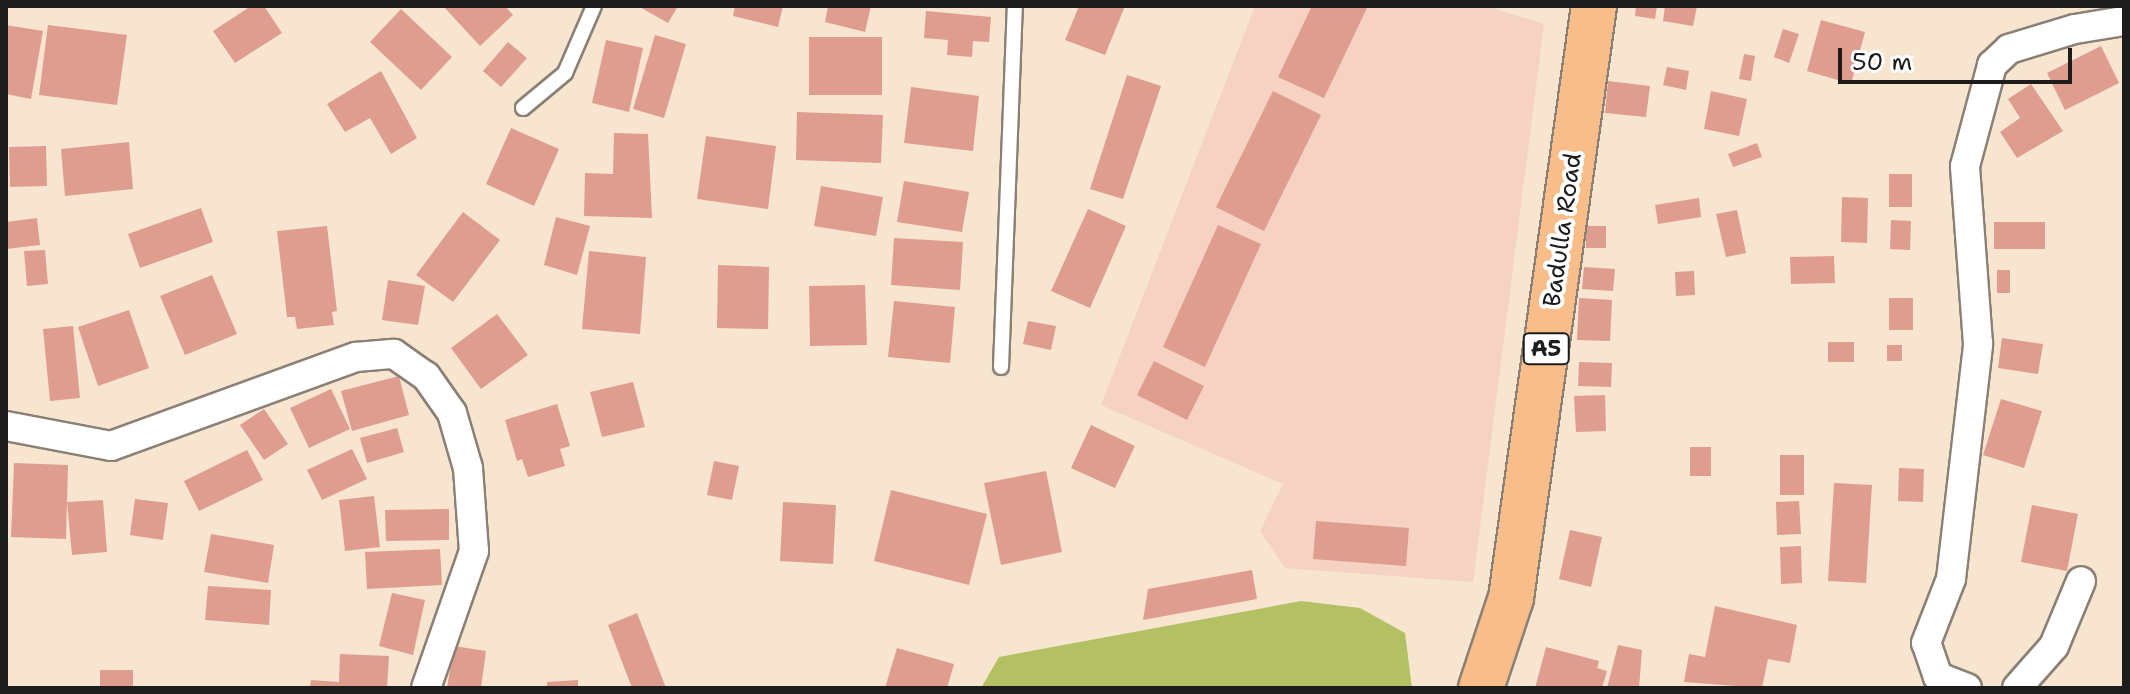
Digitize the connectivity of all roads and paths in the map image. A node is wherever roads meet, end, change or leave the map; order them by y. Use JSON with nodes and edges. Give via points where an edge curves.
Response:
{"nodes":[{"id":1,"x":594,"y":6,"type":"edge"},
{"id":2,"x":1015,"y":6,"type":"edge"},
{"id":3,"x":1594,"y":6,"type":"edge"},
{"id":4,"x":2124,"y":21,"type":"edge"},
{"id":5,"x":523,"y":108,"type":"dead end"},
{"id":6,"x":1001,"y":367,"type":"dead end"},
{"id":7,"x":6,"y":426,"type":"edge"},
{"id":8,"x":2081,"y":581,"type":"dead end"},
{"id":9,"x":426,"y":688,"type":"edge"},
{"id":10,"x":1481,"y":688,"type":"edge"},
{"id":11,"x":1967,"y":688,"type":"edge"},
{"id":12,"x":2017,"y":688,"type":"edge"}],
"edges":[{"from":1,"to":5,"type":"lane","via":[[565,73]]},
{"from":2,"to":6,"type":"lane"},
{"from":3,"to":10,"type":"highway","name":"Badulla Road","number":"A5","via":[[1511,598]]},
{"from":4,"to":11,"type":"street","via":[[2009,49],[1992,65],[1965,166],[1978,344],[1951,579],[1926,643],[1938,677]]},
{"from":7,"to":9,"type":"street","via":[[111,446],[356,357],[394,354],[426,376],[452,413],[468,468],[474,551]]},
{"from":8,"to":12,"type":"street","via":[[2054,646]]}]}
